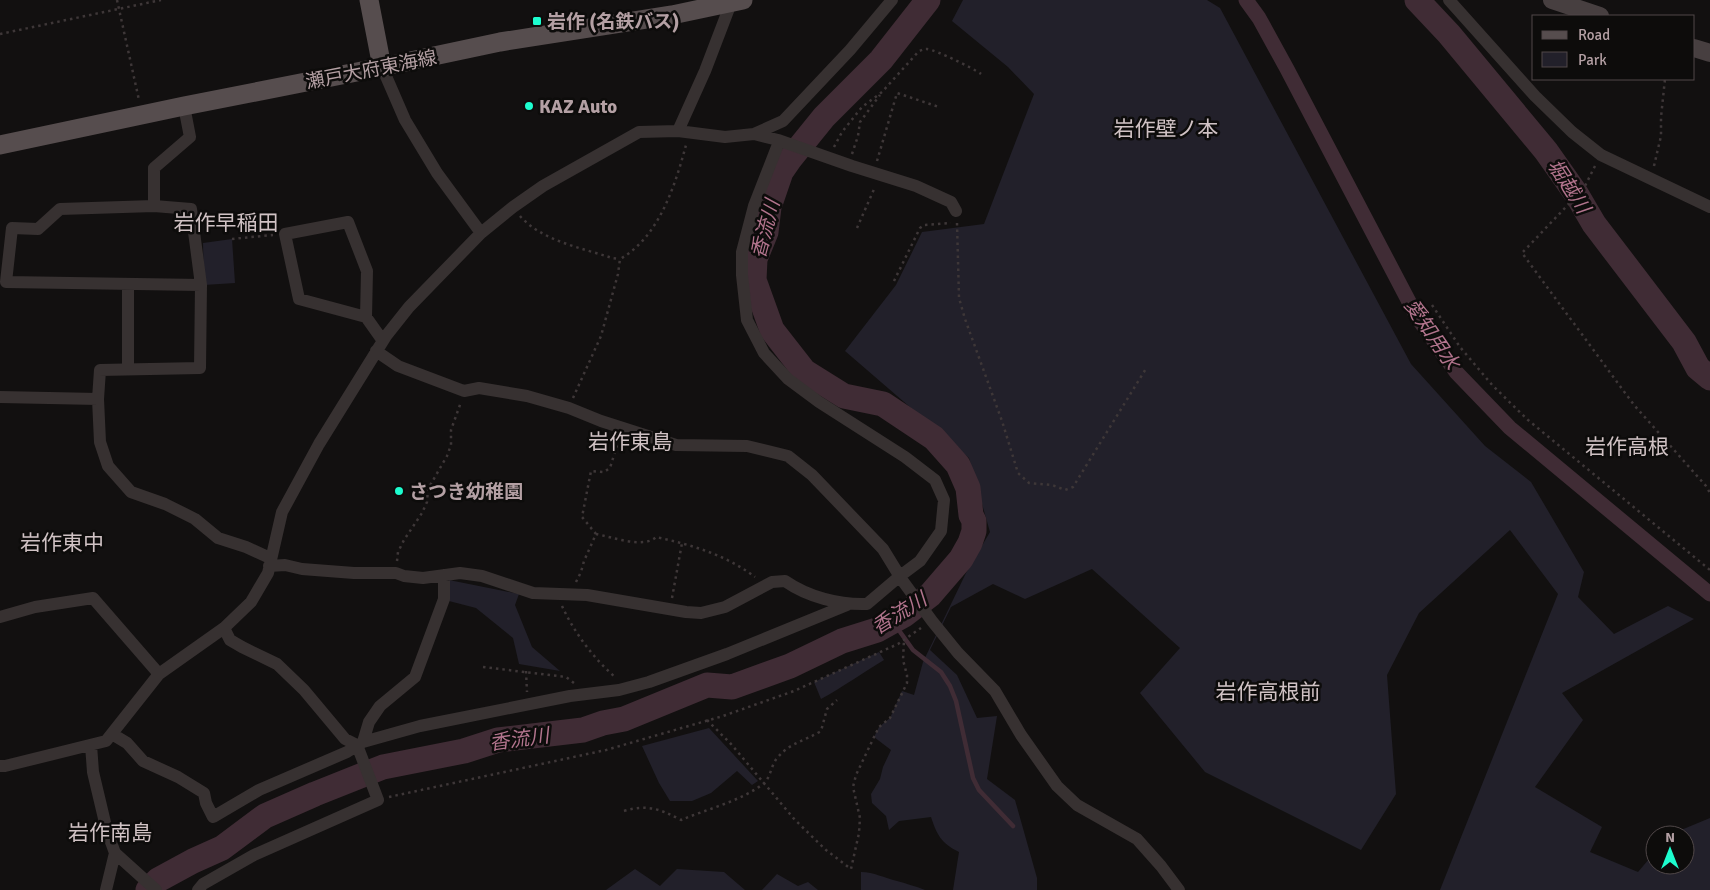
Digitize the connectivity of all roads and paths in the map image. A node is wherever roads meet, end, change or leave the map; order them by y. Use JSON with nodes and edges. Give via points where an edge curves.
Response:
{"nodes":[{"id":1,"x":117,"y":0,"type":"edge"},
{"id":2,"x":161,"y":0,"type":"edge"},
{"id":3,"x":368,"y":0,"type":"edge"},
{"id":4,"x":892,"y":0,"type":"edge"},
{"id":5,"x":1449,"y":0,"type":"edge"},
{"id":6,"x":1552,"y":0,"type":"edge"},
{"id":7,"x":737,"y":1,"type":"edge"},
{"id":8,"x":119,"y":9,"type":"junction"},
{"id":9,"x":1597,"y":15,"type":"edge"},
{"id":10,"x":0,"y":34,"type":"edge"},
{"id":11,"x":1695,"y":48,"type":"edge"},
{"id":12,"x":1710,"y":53,"type":"edge"},
{"id":13,"x":382,"y":67,"type":"junction"},
{"id":14,"x":981,"y":74,"type":"dead end"},
{"id":15,"x":1665,"y":80,"type":"edge"},
{"id":16,"x":882,"y":92,"type":"junction"},
{"id":17,"x":184,"y":106,"type":"junction"},
{"id":18,"x":939,"y":108,"type":"dead end"},
{"id":19,"x":142,"y":114,"type":"junction"},
{"id":20,"x":683,"y":132,"type":"junction"},
{"id":21,"x":754,"y":134,"type":"junction"},
{"id":22,"x":780,"y":140,"type":"junction"},
{"id":23,"x":0,"y":145,"type":"edge"},
{"id":24,"x":1600,"y":155,"type":"junction"},
{"id":25,"x":828,"y":157,"type":"junction"},
{"id":26,"x":847,"y":164,"type":"junction"},
{"id":27,"x":877,"y":173,"type":"junction"},
{"id":28,"x":1651,"y":179,"type":"junction"},
{"id":29,"x":154,"y":206,"type":"junction"},
{"id":30,"x":512,"y":207,"type":"junction"},
{"id":31,"x":1710,"y":207,"type":"edge"},
{"id":32,"x":957,"y":216,"type":"junction"},
{"id":33,"x":857,"y":228,"type":"dead end"},
{"id":34,"x":481,"y":233,"type":"junction"},
{"id":35,"x":284,"y":234,"type":"junction"},
{"id":36,"x":232,"y":239,"type":"dead end"},
{"id":37,"x":620,"y":260,"type":"junction"},
{"id":38,"x":894,"y":281,"type":"dead end"},
{"id":39,"x":128,"y":284,"type":"junction"},
{"id":40,"x":201,"y":285,"type":"junction"},
{"id":41,"x":1432,"y":306,"type":"dead end"},
{"id":42,"x":366,"y":318,"type":"junction"},
{"id":43,"x":380,"y":346,"type":"junction"},
{"id":44,"x":1147,"y":367,"type":"dead end"},
{"id":45,"x":128,"y":369,"type":"junction"},
{"id":46,"x":464,"y":390,"type":"junction"},
{"id":47,"x":0,"y":397,"type":"edge"},
{"id":48,"x":98,"y":399,"type":"junction"},
{"id":49,"x":569,"y":408,"type":"junction"},
{"id":50,"x":622,"y":428,"type":"junction"},
{"id":51,"x":1710,"y":493,"type":"edge"},
{"id":52,"x":596,"y":534,"type":"junction"},
{"id":53,"x":682,"y":542,"type":"junction"},
{"id":54,"x":270,"y":562,"type":"junction"},
{"id":55,"x":1710,"y":570,"type":"edge"},
{"id":56,"x":396,"y":573,"type":"junction"},
{"id":57,"x":444,"y":575,"type":"junction"},
{"id":58,"x":901,"y":578,"type":"junction"},
{"id":59,"x":766,"y":586,"type":"junction"},
{"id":60,"x":560,"y":594,"type":"junction"},
{"id":61,"x":847,"y":605,"type":"junction"},
{"id":62,"x":670,"y":609,"type":"junction"},
{"id":63,"x":0,"y":617,"type":"edge"},
{"id":64,"x":932,"y":620,"type":"junction"},
{"id":65,"x":224,"y":628,"type":"junction"},
{"id":66,"x":904,"y":640,"type":"junction"},
{"id":67,"x":483,"y":667,"type":"dead end"},
{"id":68,"x":526,"y":672,"type":"junction"},
{"id":69,"x":158,"y":674,"type":"junction"},
{"id":70,"x":628,"y":687,"type":"junction"},
{"id":71,"x":586,"y":694,"type":"junction"},
{"id":72,"x":837,"y":700,"type":"dead end"},
{"id":73,"x":528,"y":704,"type":"junction"},
{"id":74,"x":707,"y":720,"type":"junction"},
{"id":75,"x":112,"y":734,"type":"junction"},
{"id":76,"x":360,"y":744,"type":"junction"},
{"id":77,"x":91,"y":745,"type":"junction"},
{"id":78,"x":2,"y":769,"type":"edge"},
{"id":79,"x":765,"y":783,"type":"junction"},
{"id":80,"x":378,"y":800,"type":"junction"},
{"id":81,"x":624,"y":811,"type":"dead end"},
{"id":82,"x":114,"y":853,"type":"junction"},
{"id":83,"x":106,"y":890,"type":"edge"},
{"id":84,"x":156,"y":890,"type":"edge"},
{"id":85,"x":198,"y":890,"type":"edge"},
{"id":86,"x":1180,"y":890,"type":"edge"}],
"edges":[{"from":1,"to":8,"type":"path"},
{"from":2,"to":8,"type":"path"},
{"from":3,"to":13,"type":"main road"},
{"from":4,"to":21,"type":"street","via":[[783,121]]},
{"from":5,"to":24,"type":"street","via":[[1535,96]]},
{"from":6,"to":9,"type":"main road"},
{"from":7,"to":13,"type":"main road","name":"瀬戸大府東海線","via":[[672,16],[500,42]]},
{"from":7,"to":20,"type":"street"},
{"from":8,"to":10,"type":"path"},
{"from":8,"to":19,"type":"path"},
{"from":11,"to":12,"type":"main road"},
{"from":13,"to":17,"type":"main road","name":"瀬戸大府東海線"},
{"from":13,"to":34,"type":"street","via":[[405,120],[437,173]]},
{"from":14,"to":16,"type":"path","via":[[974,68],[927,49],[919,51]]},
{"from":15,"to":28,"type":"path","via":[[1661,136]]},
{"from":16,"to":25,"type":"path","via":[[850,120]]},
{"from":16,"to":26,"type":"path","via":[[860,122],[854,151]]},
{"from":17,"to":19,"type":"main road","name":"瀬戸大府東海線"},
{"from":17,"to":29,"type":"street","via":[[190,137],[154,168]]},
{"from":18,"to":27,"type":"path","via":[[897,93]]},
{"from":19,"to":23,"type":"main road","name":"瀬戸大府東海線"},
{"from":20,"to":21,"type":"street","via":[[725,137]]},
{"from":20,"to":30,"type":"street","via":[[639,132]]},
{"from":20,"to":37,"type":"path","via":[[681,164],[663,210],[641,244]]},
{"from":21,"to":22,"type":"street"},
{"from":22,"to":25,"type":"street"},
{"from":22,"to":58,"type":"street","via":[[754,206],[742,252],[747,320],[764,353],[788,379],[935,480],[944,500],[941,530],[920,561]]},
{"from":24,"to":28,"type":"street"},
{"from":24,"to":51,"type":"path","via":[[1584,188],[1522,253],[1634,405]]},
{"from":25,"to":26,"type":"street"},
{"from":26,"to":27,"type":"street"},
{"from":27,"to":32,"type":"street","via":[[951,202]]},
{"from":27,"to":33,"type":"path"},
{"from":28,"to":31,"type":"street"},
{"from":29,"to":39,"type":"street","via":[[60,209],[38,228],[12,228],[6,282]]},
{"from":29,"to":40,"type":"street","via":[[191,209]]},
{"from":30,"to":34,"type":"street"},
{"from":30,"to":37,"type":"path","via":[[526,222],[548,236]]},
{"from":32,"to":38,"type":"path","via":[[920,228]]},
{"from":32,"to":44,"type":"path","via":[[959,298],[1018,473],[1029,483],[1065,490],[1073,487]]},
{"from":34,"to":43,"type":"street","via":[[409,307]]},
{"from":35,"to":36,"type":"path"},
{"from":35,"to":42,"type":"street","via":[[298,299]]},
{"from":35,"to":42,"type":"street","via":[[348,222],[367,271]]},
{"from":37,"to":49,"type":"path","via":[[601,336]]},
{"from":39,"to":40,"type":"street"},
{"from":39,"to":45,"type":"street"},
{"from":40,"to":45,"type":"street","via":[[200,368]]},
{"from":41,"to":55,"type":"path","via":[[1460,347],[1528,420]]},
{"from":42,"to":43,"type":"street"},
{"from":43,"to":46,"type":"street","via":[[398,366]]},
{"from":43,"to":54,"type":"street","via":[[319,444],[282,512]]},
{"from":45,"to":48,"type":"street","via":[[100,370]]},
{"from":46,"to":49,"type":"street","via":[[498,391]]},
{"from":46,"to":56,"type":"path","via":[[451,430],[448,456],[428,489],[422,514],[398,552]]},
{"from":47,"to":48,"type":"street"},
{"from":48,"to":54,"type":"street","via":[[100,442],[108,466],[131,492],[165,504],[195,520],[218,538],[246,547]]},
{"from":49,"to":50,"type":"street"},
{"from":50,"to":52,"type":"path","via":[[610,468],[604,472],[591,471],[582,517]]},
{"from":50,"to":58,"type":"street","via":[[676,445],[747,446],[788,456],[812,475],[883,549]]},
{"from":52,"to":53,"type":"path","via":[[643,544],[656,537]]},
{"from":52,"to":60,"type":"path","via":[[575,583]]},
{"from":53,"to":59,"type":"path","via":[[742,568]]},
{"from":53,"to":62,"type":"path"},
{"from":54,"to":56,"type":"street","via":[[302,569]]},
{"from":54,"to":65,"type":"street","via":[[268,573],[251,602]]},
{"from":56,"to":57,"type":"street","via":[[423,578]]},
{"from":57,"to":60,"type":"street","via":[[482,576],[533,593]]},
{"from":57,"to":76,"type":"street","via":[[444,599],[415,678],[380,706]]},
{"from":58,"to":61,"type":"street","via":[[867,604]]},
{"from":58,"to":64,"type":"street"},
{"from":59,"to":61,"type":"street","via":[[785,581],[814,596]]},
{"from":59,"to":62,"type":"street","via":[[725,608],[701,613]]},
{"from":60,"to":62,"type":"street","via":[[587,595]]},
{"from":60,"to":70,"type":"path","via":[[570,622],[588,648],[612,675]]},
{"from":61,"to":70,"type":"street","via":[[726,654]]},
{"from":63,"to":69,"type":"street","via":[[35,607],[94,598]]},
{"from":64,"to":66,"type":"path"},
{"from":64,"to":86,"type":"street","via":[[995,691],[1057,786],[1077,805],[1137,839]]},
{"from":65,"to":69,"type":"street"},
{"from":65,"to":76,"type":"street","via":[[230,640],[277,664],[304,690],[345,739]]},
{"from":66,"to":74,"type":"path","via":[[794,691]]},
{"from":66,"to":79,"type":"path","via":[[907,683],[890,718],[879,727],[853,787],[860,818],[851,869],[795,820]]},
{"from":67,"to":68,"type":"path"},
{"from":68,"to":71,"type":"path","via":[[566,677]]},
{"from":68,"to":73,"type":"path"},
{"from":69,"to":75,"type":"street"},
{"from":70,"to":71,"type":"street"},
{"from":71,"to":73,"type":"street"},
{"from":72,"to":79,"type":"path","via":[[827,709],[821,731],[789,746],[776,758]]},
{"from":73,"to":76,"type":"street","via":[[420,726]]},
{"from":74,"to":79,"type":"path"},
{"from":74,"to":80,"type":"path","via":[[606,750]]},
{"from":75,"to":76,"type":"street","via":[[127,743],[143,761],[204,793],[213,817],[259,790]]},
{"from":75,"to":77,"type":"street","via":[[106,741]]},
{"from":76,"to":80,"type":"street"},
{"from":77,"to":78,"type":"street"},
{"from":77,"to":82,"type":"street","via":[[93,772]]},
{"from":79,"to":81,"type":"path","via":[[681,820],[654,807]]},
{"from":80,"to":85,"type":"street","via":[[254,855]]},
{"from":82,"to":83,"type":"street"},
{"from":82,"to":84,"type":"street"}]}
